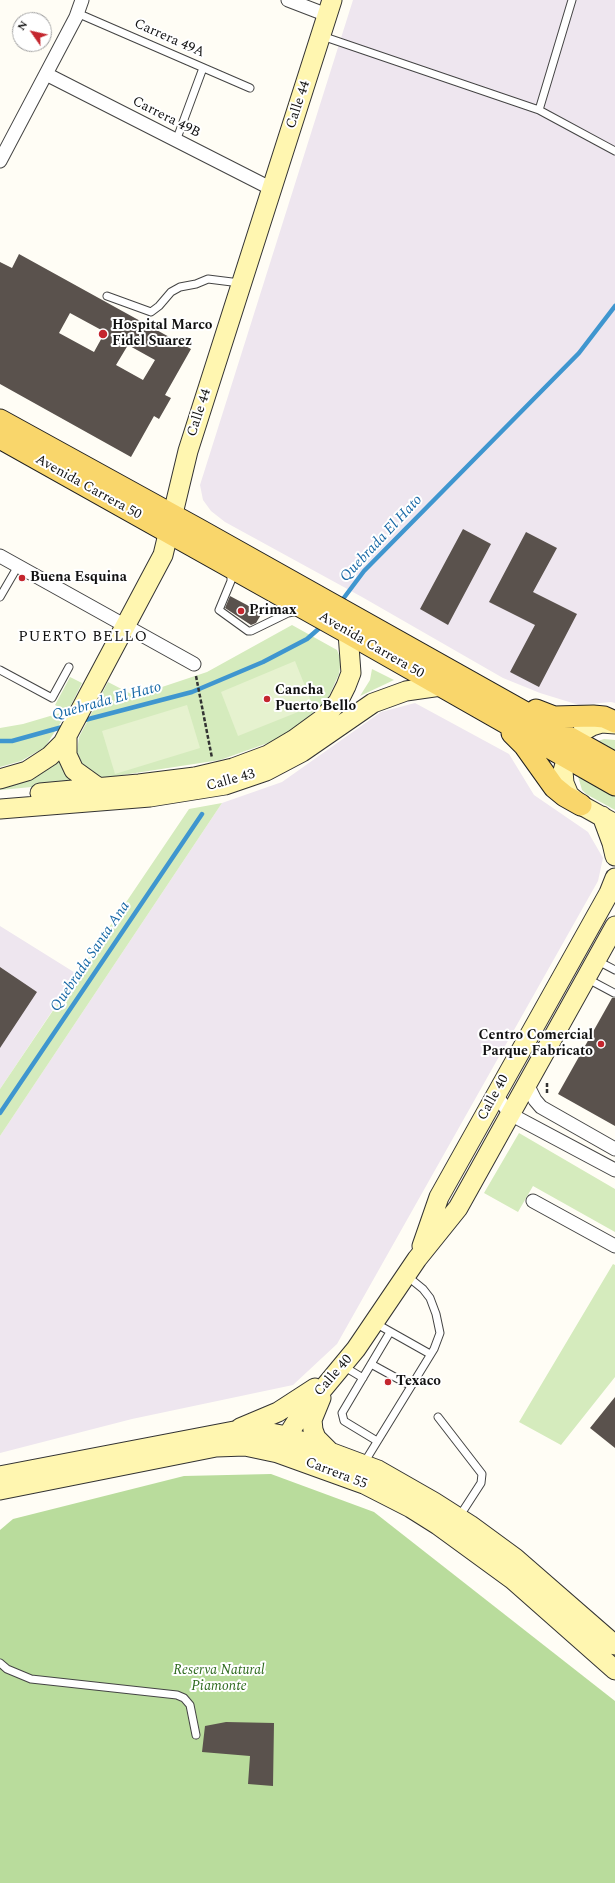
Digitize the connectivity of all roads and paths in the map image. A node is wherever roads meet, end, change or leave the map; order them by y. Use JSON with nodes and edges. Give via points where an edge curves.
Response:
{"nodes":[{"id":1,"x":82,"y":0,"type":"edge"},
{"id":2,"x":288,"y":0,"type":"edge"},
{"id":3,"x":572,"y":0,"type":"edge"},
{"id":4,"x":330,"y":8,"type":"edge"},
{"id":5,"x":77,"y":13,"type":"junction"},
{"id":6,"x":321,"y":36,"type":"junction"},
{"id":7,"x":203,"y":68,"type":"junction"},
{"id":8,"x":46,"y":74,"type":"junction"},
{"id":9,"x":250,"y":88,"type":"dead end"},
{"id":10,"x":538,"y":110,"type":"junction"},
{"id":11,"x":176,"y":140,"type":"junction"},
{"id":12,"x":615,"y":151,"type":"edge"},
{"id":13,"x":0,"y":161,"type":"edge"},
{"id":14,"x":272,"y":190,"type":"junction"},
{"id":15,"x":242,"y":283,"type":"junction"},
{"id":16,"x":106,"y":296,"type":"dead end"},
{"id":17,"x":0,"y":420,"type":"edge"},
{"id":18,"x":0,"y":438,"type":"edge"},
{"id":19,"x":170,"y":523,"type":"junction"},
{"id":20,"x":0,"y":556,"type":"edge"},
{"id":21,"x":18,"y":566,"type":"junction"},
{"id":22,"x":231,"y":568,"type":"junction"},
{"id":23,"x":0,"y":598,"type":"edge"},
{"id":24,"x":311,"y":602,"type":"junction"},
{"id":25,"x":347,"y":625,"type":"junction"},
{"id":26,"x":126,"y":626,"type":"junction"},
{"id":27,"x":69,"y":667,"type":"dead end"},
{"id":28,"x":195,"y":669,"type":"joint"},
{"id":29,"x":0,"y":670,"type":"edge"},
{"id":30,"x":441,"y":686,"type":"junction"},
{"id":31,"x":492,"y":704,"type":"junction"},
{"id":32,"x":615,"y":723,"type":"edge"},
{"id":33,"x":67,"y":736,"type":"junction"},
{"id":34,"x":571,"y":749,"type":"junction"},
{"id":35,"x":615,"y":764,"type":"edge"},
{"id":36,"x":213,"y":765,"type":"dead end"},
{"id":37,"x":0,"y":779,"type":"edge"},
{"id":38,"x":615,"y":785,"type":"edge"},
{"id":39,"x":99,"y":788,"type":"junction"},
{"id":40,"x":0,"y":797,"type":"edge"},
{"id":41,"x":581,"y":805,"type":"junction"},
{"id":42,"x":0,"y":809,"type":"edge"},
{"id":43,"x":608,"y":820,"type":"edge"},
{"id":44,"x":615,"y":856,"type":"edge"},
{"id":45,"x":615,"y":878,"type":"edge"},
{"id":46,"x":615,"y":926,"type":"edge"},
{"id":47,"x":596,"y":960,"type":"junction"},
{"id":48,"x":615,"y":970,"type":"edge"},
{"id":49,"x":586,"y":978,"type":"junction"},
{"id":50,"x":614,"y":994,"type":"edge"},
{"id":51,"x":527,"y":1084,"type":"junction"},
{"id":52,"x":496,"y":1095,"type":"junction"},
{"id":53,"x":510,"y":1114,"type":"junction"},
{"id":54,"x":615,"y":1149,"type":"edge"},
{"id":55,"x":615,"y":1170,"type":"edge"},
{"id":56,"x":533,"y":1201,"type":"dead end"},
{"id":57,"x":615,"y":1246,"type":"edge"},
{"id":58,"x":417,"y":1259,"type":"junction"},
{"id":59,"x":406,"y":1275,"type":"junction"},
{"id":60,"x":382,"y":1327,"type":"junction"},
{"id":61,"x":430,"y":1354,"type":"junction"},
{"id":62,"x":371,"y":1364,"type":"junction"},
{"id":63,"x":338,"y":1371,"type":"junction"},
{"id":64,"x":363,"y":1378,"type":"junction"},
{"id":65,"x":411,"y":1386,"type":"junction"},
{"id":66,"x":438,"y":1417,"type":"dead end"},
{"id":67,"x":234,"y":1431,"type":"junction"},
{"id":68,"x":377,"y":1441,"type":"junction"},
{"id":69,"x":282,"y":1445,"type":"junction"},
{"id":70,"x":329,"y":1451,"type":"junction"},
{"id":71,"x":364,"y":1464,"type":"junction"},
{"id":72,"x":0,"y":1476,"type":"edge"},
{"id":73,"x":0,"y":1490,"type":"edge"},
{"id":74,"x":458,"y":1518,"type":"junction"},
{"id":75,"x":615,"y":1645,"type":"edge"},
{"id":76,"x":0,"y":1663,"type":"edge"},
{"id":77,"x":615,"y":1670,"type":"edge"},
{"id":78,"x":196,"y":1735,"type":"dead end"}],
"edges":[{"from":1,"to":5,"type":"street"},
{"from":2,"to":4,"type":"street"},
{"from":3,"to":10,"type":"lane"},
{"from":4,"to":6,"type":"main road","name":"Calle 44"},
{"from":5,"to":7,"type":"lane","name":"Carrera 49A"},
{"from":5,"to":8,"type":"street"},
{"from":6,"to":10,"type":"lane"},
{"from":6,"to":14,"type":"main road","name":"Calle 44"},
{"from":7,"to":9,"type":"lane","name":"Carrera 49A"},
{"from":7,"to":11,"type":"lane"},
{"from":8,"to":11,"type":"street","name":"Carrera 49B"},
{"from":8,"to":13,"type":"street"},
{"from":10,"to":12,"type":"lane"},
{"from":11,"to":14,"type":"street","name":"Carrera 49B"},
{"from":14,"to":15,"type":"main road","name":"Calle 44"},
{"from":15,"to":16,"type":"lane","via":[[208,279],[180,287],[171,292],[151,312]]},
{"from":15,"to":19,"type":"main road","name":"Calle 44","via":[[188,451]]},
{"from":17,"to":19,"type":"main road","name":"Avenida Carrera 50"},
{"from":18,"to":19,"type":"main road","name":"Avenida Carrera 50"},
{"from":19,"to":22,"type":"main road","name":"Avenida Carrera 50"},
{"from":19,"to":24,"type":"main road","name":"Avenida Carrera 50"},
{"from":19,"to":26,"type":"main road","name":"Calle 44","via":[[158,566]]},
{"from":20,"to":21,"type":"street"},
{"from":21,"to":23,"type":"lane"},
{"from":21,"to":26,"type":"street"},
{"from":22,"to":24,"type":"main road","name":"Avenida Carrera 50"},
{"from":22,"to":24,"type":"lane","via":[[231,581],[218,610],[248,631]]},
{"from":24,"to":25,"type":"main road","name":"Avenida Carrera 50"},
{"from":25,"to":30,"type":"main road","name":"Avenida Carrera 50"},
{"from":25,"to":31,"type":"main road","name":"Avenida Carrera 50"},
{"from":25,"to":39,"type":"main road","name":"Calle 43","via":[[350,673],[338,702],[321,720],[287,744],[252,762],[215,773]]},
{"from":26,"to":28,"type":"street"},
{"from":26,"to":33,"type":"main road","name":"Calle 44"},
{"from":27,"to":29,"type":"lane","via":[[52,698]]},
{"from":28,"to":36,"type":"path"},
{"from":30,"to":31,"type":"main road","name":"Avenida Carrera 50"},
{"from":30,"to":42,"type":"main road","name":"Calle 43","via":[[406,691],[373,703],[302,752],[266,771],[225,784],[150,797]]},
{"from":31,"to":32,"type":"main road","via":[[554,717],[604,717]]},
{"from":31,"to":34,"type":"main road","name":"Avenida Carrera 50"},
{"from":31,"to":41,"type":"main road","via":[[554,787]]},
{"from":32,"to":34,"type":"main road","via":[[602,723],[582,731]]},
{"from":33,"to":37,"type":"main road","name":"Calle 44","via":[[58,748],[27,772]]},
{"from":33,"to":39,"type":"main road","via":[[67,755],[74,770]]},
{"from":34,"to":35,"type":"main road","name":"Avenida Carrera 50"},
{"from":34,"to":38,"type":"main road","name":"Avenida Carrera 50"},
{"from":34,"to":41,"type":"main road","via":[[563,770],[564,783],[569,795]]},
{"from":39,"to":40,"type":"main road","name":"Calle 43"},
{"from":41,"to":43,"type":"main road"},
{"from":43,"to":44,"type":"main road"},
{"from":45,"to":52,"type":"main road","name":"Calle 40"},
{"from":46,"to":47,"type":"main road","name":"Calle 40"},
{"from":47,"to":48,"type":"lane"},
{"from":47,"to":49,"type":"main road","name":"Calle 40"},
{"from":49,"to":50,"type":"lane"},
{"from":49,"to":51,"type":"main road","name":"Calle 40"},
{"from":51,"to":53,"type":"main road","name":"Calle 40"},
{"from":51,"to":54,"type":"street","via":[[541,1107]]},
{"from":52,"to":53,"type":"street"},
{"from":52,"to":58,"type":"main road","name":"Calle 40","via":[[439,1197]]},
{"from":53,"to":55,"type":"street"},
{"from":53,"to":58,"type":"main road","name":"Calle 40","via":[[458,1208]]},
{"from":56,"to":57,"type":"street"},
{"from":58,"to":59,"type":"main road","name":"Calle 40"},
{"from":59,"to":60,"type":"main road","name":"Calle 40"},
{"from":59,"to":61,"type":"lane","via":[[430,1298],[436,1314],[440,1333]]},
{"from":60,"to":61,"type":"lane"},
{"from":60,"to":62,"type":"lane"},
{"from":60,"to":63,"type":"main road","name":"Calle 40"},
{"from":61,"to":65,"type":"lane"},
{"from":62,"to":64,"type":"lane"},
{"from":62,"to":65,"type":"lane"},
{"from":63,"to":64,"type":"lane"},
{"from":63,"to":67,"type":"main road","via":[[278,1412]]},
{"from":63,"to":69,"type":"main road","name":"Calle 40","via":[[298,1419]]},
{"from":63,"to":70,"type":"main road","via":[[316,1408],[312,1420],[316,1438]]},
{"from":64,"to":68,"type":"lane","via":[[342,1417],[344,1421]]},
{"from":65,"to":68,"type":"lane"},
{"from":66,"to":74,"type":"lane","via":[[482,1474],[481,1484]]},
{"from":67,"to":69,"type":"main road","name":"Carrera 55","via":[[266,1432]]},
{"from":67,"to":72,"type":"main road","name":"Carrera 55"},
{"from":68,"to":71,"type":"lane"},
{"from":69,"to":70,"type":"main road","name":"Carrera 55"},
{"from":69,"to":73,"type":"main road","name":"Carrera 55","via":[[216,1447]]},
{"from":69,"to":77,"type":"main road","name":"Carrera 55","via":[[411,1508],[438,1525],[512,1579]]},
{"from":70,"to":71,"type":"main road","name":"Carrera 55"},
{"from":71,"to":74,"type":"main road","name":"Carrera 55","via":[[403,1483]]},
{"from":74,"to":75,"type":"main road","name":"Carrera 55","via":[[515,1558]]},
{"from":76,"to":78,"type":"lane","via":[[30,1679],[177,1695],[190,1704]]}]}
